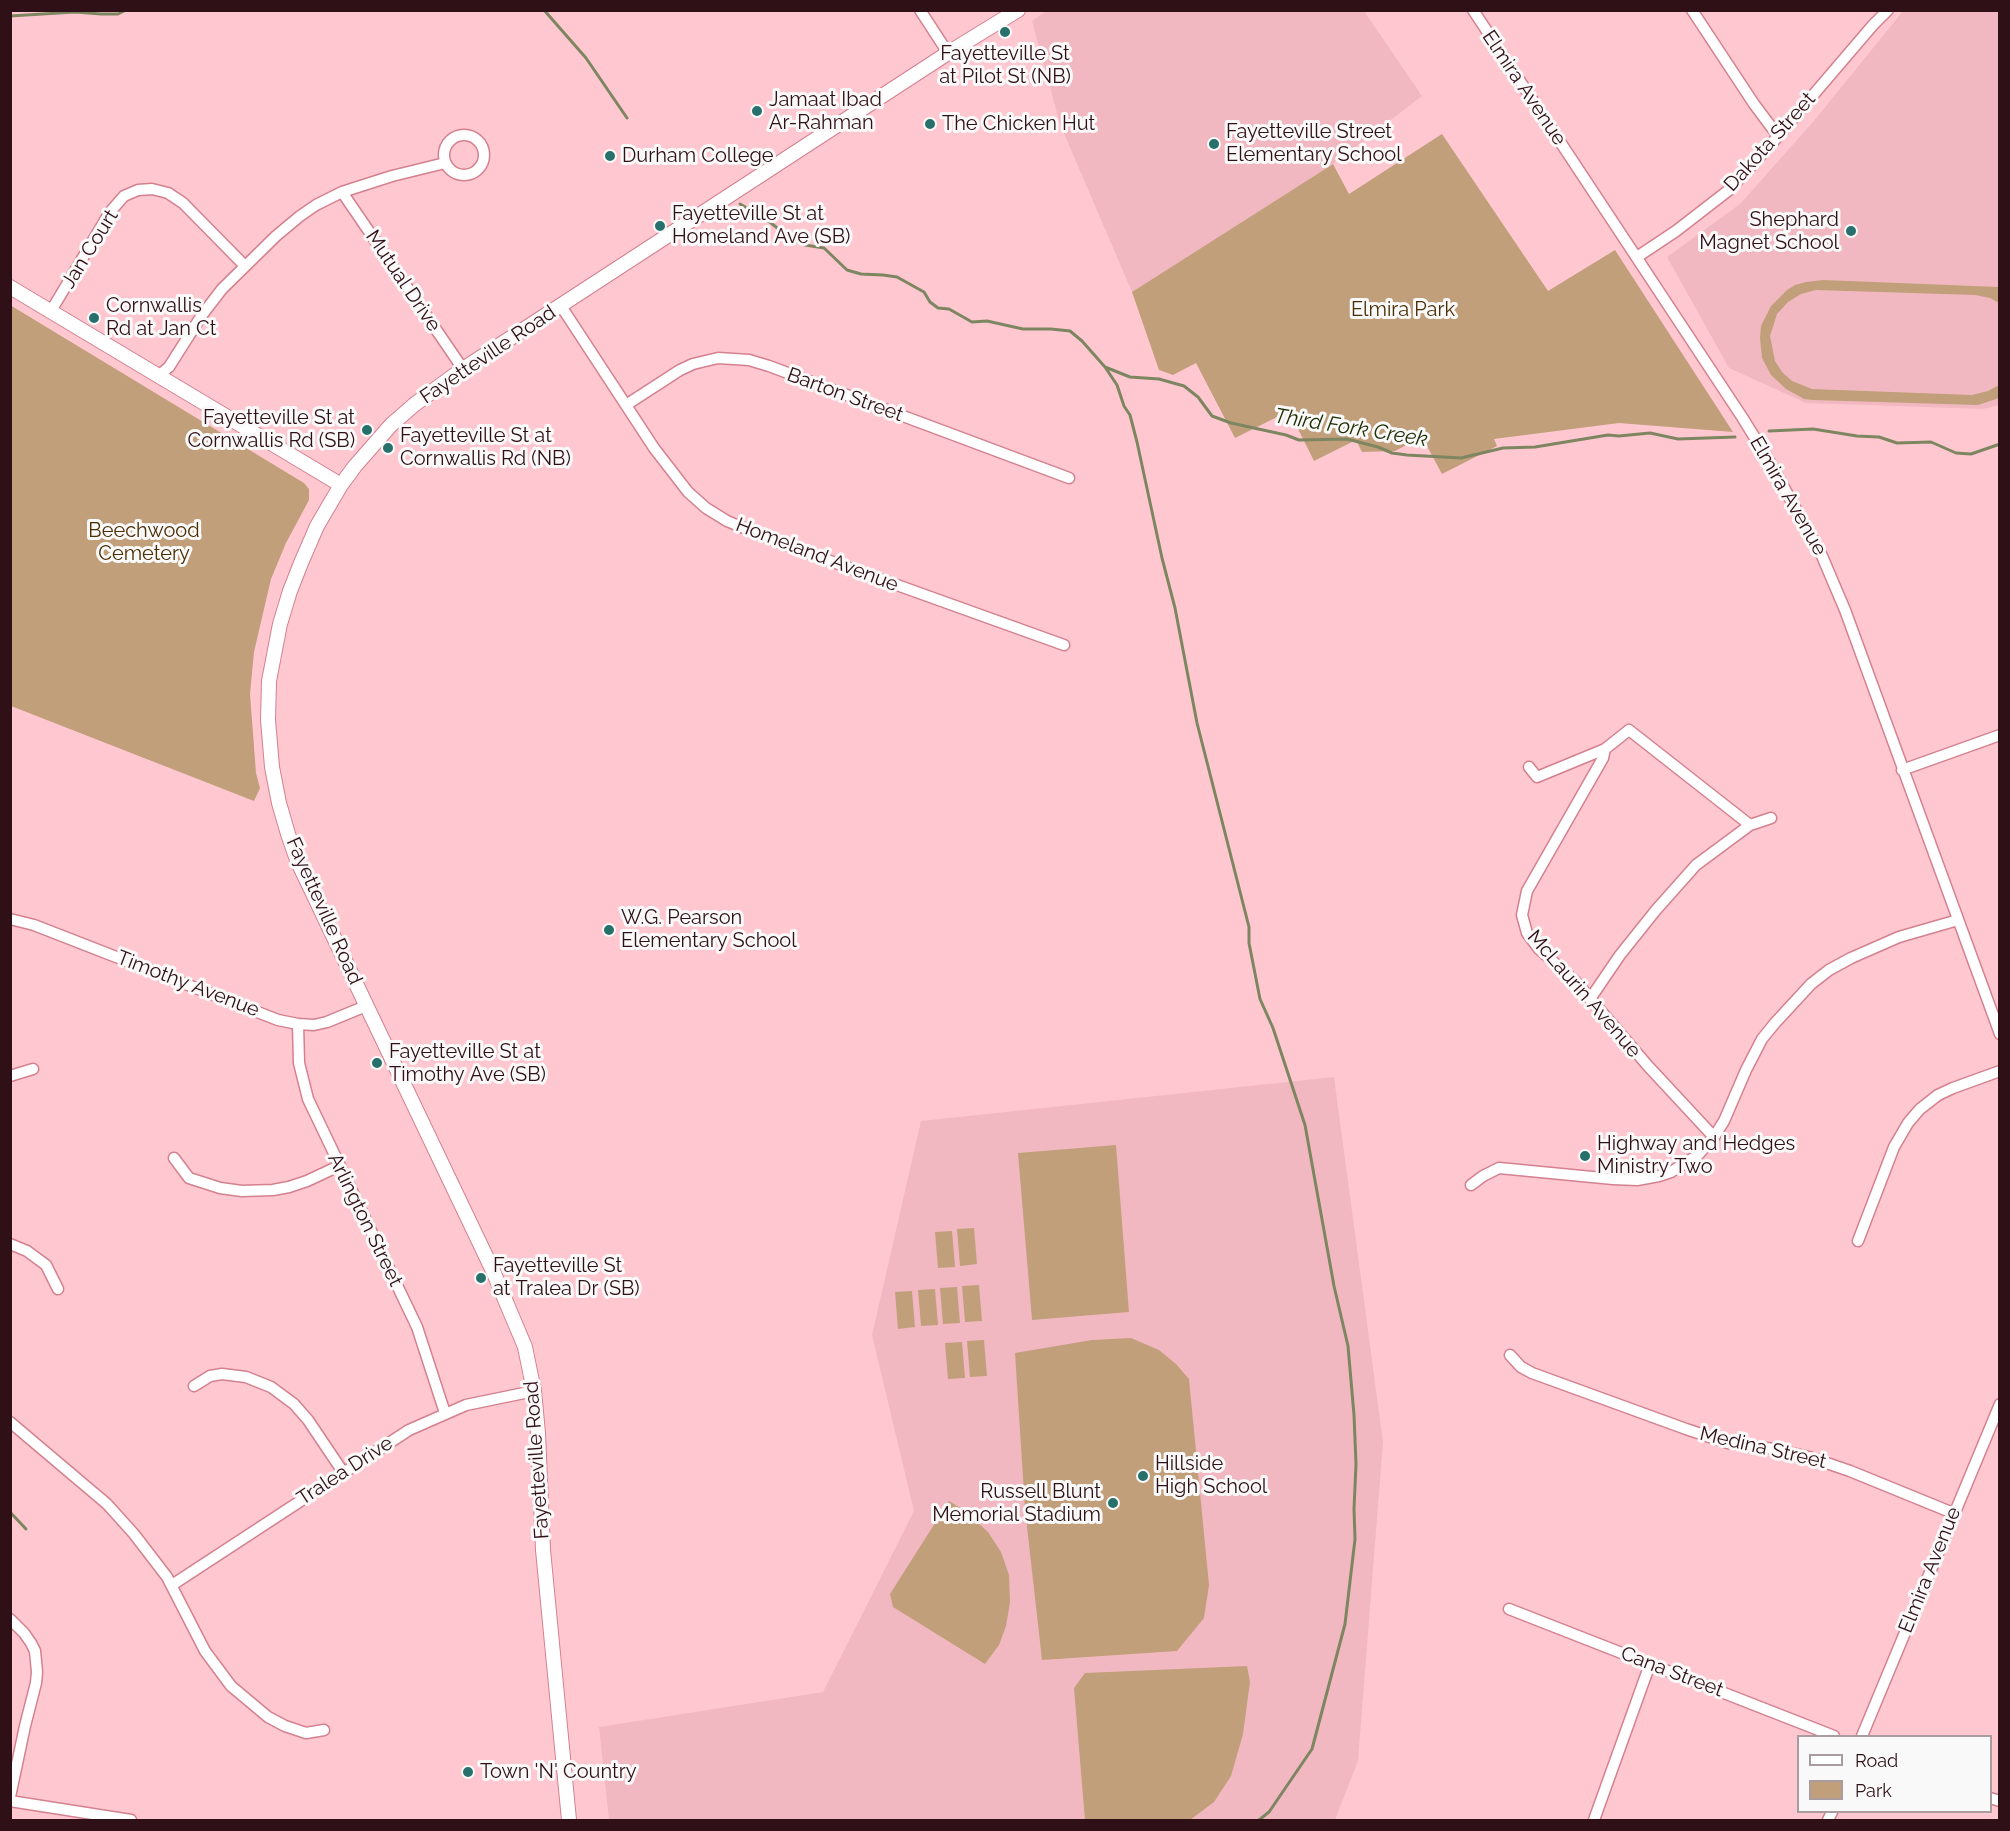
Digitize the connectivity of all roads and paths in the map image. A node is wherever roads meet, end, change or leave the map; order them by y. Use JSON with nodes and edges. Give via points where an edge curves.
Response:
{"nodes":[{"id":1,"x":920,"y":10,"type":"edge"},
{"id":2,"x":1018,"y":10,"type":"edge"},
{"id":3,"x":1473,"y":10,"type":"edge"},
{"id":4,"x":1692,"y":10,"type":"edge"},
{"id":5,"x":1888,"y":10,"type":"edge"},
{"id":6,"x":948,"y":54,"type":"junction"},
{"id":7,"x":1778,"y":136,"type":"junction"},
{"id":8,"x":445,"y":163,"type":"dead end"},
{"id":9,"x":342,"y":192,"type":"junction"},
{"id":10,"x":1637,"y":258,"type":"junction"},
{"id":11,"x":244,"y":267,"type":"junction"},
{"id":12,"x":10,"y":287,"type":"edge"},
{"id":13,"x":561,"y":306,"type":"junction"},
{"id":14,"x":51,"y":311,"type":"junction"},
{"id":15,"x":463,"y":369,"type":"junction"},
{"id":16,"x":158,"y":376,"type":"junction"},
{"id":17,"x":626,"y":405,"type":"junction"},
{"id":18,"x":1068,"y":478,"type":"dead end"},
{"id":19,"x":341,"y":485,"type":"junction"},
{"id":20,"x":1064,"y":645,"type":"dead end"},
{"id":21,"x":2000,"y":735,"type":"edge"},
{"id":22,"x":1605,"y":749,"type":"junction"},
{"id":23,"x":1529,"y":767,"type":"dead end"},
{"id":24,"x":1902,"y":770,"type":"junction"},
{"id":25,"x":1771,"y":818,"type":"dead end"},
{"id":26,"x":1750,"y":825,"type":"junction"},
{"id":27,"x":10,"y":919,"type":"edge"},
{"id":28,"x":1958,"y":920,"type":"junction"},
{"id":29,"x":1590,"y":999,"type":"junction"},
{"id":30,"x":366,"y":1006,"type":"junction"},
{"id":31,"x":298,"y":1024,"type":"junction"},
{"id":32,"x":2000,"y":1034,"type":"edge"},
{"id":33,"x":33,"y":1069,"type":"dead end"},
{"id":34,"x":2000,"y":1071,"type":"edge"},
{"id":35,"x":10,"y":1076,"type":"edge"},
{"id":36,"x":1714,"y":1137,"type":"junction"},
{"id":37,"x":174,"y":1158,"type":"dead end"},
{"id":38,"x":339,"y":1166,"type":"junction"},
{"id":39,"x":1471,"y":1185,"type":"dead end"},
{"id":40,"x":1858,"y":1241,"type":"dead end"},
{"id":41,"x":10,"y":1244,"type":"edge"},
{"id":42,"x":58,"y":1289,"type":"dead end"},
{"id":43,"x":1510,"y":1355,"type":"dead end"},
{"id":44,"x":194,"y":1386,"type":"dead end"},
{"id":45,"x":534,"y":1391,"type":"junction"},
{"id":46,"x":2000,"y":1404,"type":"edge"},
{"id":47,"x":445,"y":1413,"type":"junction"},
{"id":48,"x":10,"y":1422,"type":"edge"},
{"id":49,"x":343,"y":1472,"type":"junction"},
{"id":50,"x":1953,"y":1513,"type":"junction"},
{"id":51,"x":172,"y":1585,"type":"junction"},
{"id":52,"x":1509,"y":1609,"type":"dead end"},
{"id":53,"x":10,"y":1619,"type":"edge"},
{"id":54,"x":1650,"y":1664,"type":"junction"},
{"id":55,"x":324,"y":1730,"type":"dead end"},
{"id":56,"x":1829,"y":1735,"type":"edge"},
{"id":57,"x":1863,"y":1735,"type":"edge"},
{"id":58,"x":10,"y":1797,"type":"edge"},
{"id":59,"x":10,"y":1801,"type":"edge"},
{"id":60,"x":131,"y":1821,"type":"edge"},
{"id":61,"x":569,"y":1821,"type":"edge"},
{"id":62,"x":1593,"y":1821,"type":"edge"}],
"edges":[{"from":1,"to":6,"type":"street"},
{"from":2,"to":6,"type":"main road","name":"Fayetteville Road"},
{"from":3,"to":10,"type":"street","name":"Elmira Avenue"},
{"from":4,"to":7,"type":"street"},
{"from":5,"to":7,"type":"street","name":"Dakota Street"},
{"from":6,"to":13,"type":"main road","name":"Fayetteville Road"},
{"from":7,"to":10,"type":"street","name":"Dakota Street","via":[[1729,190]]},
{"from":8,"to":9,"type":"street"},
{"from":9,"to":11,"type":"street","via":[[300,216]]},
{"from":9,"to":15,"type":"street","name":"Mutual Drive"},
{"from":10,"to":24,"type":"street","name":"Elmira Avenue","via":[[1768,459],[1822,556]]},
{"from":11,"to":14,"type":"street","name":"Jan Court","via":[[183,203],[168,193],[138,190],[124,196],[110,212]]},
{"from":11,"to":16,"type":"street","via":[[222,289],[169,367]]},
{"from":12,"to":14,"type":"main road"},
{"from":13,"to":15,"type":"main road","name":"Fayetteville Road"},
{"from":13,"to":17,"type":"street","name":"Homeland Avenue"},
{"from":14,"to":16,"type":"main road"},
{"from":15,"to":19,"type":"main road","name":"Fayetteville Road","via":[[391,425]]},
{"from":16,"to":19,"type":"main road"},
{"from":17,"to":18,"type":"street","name":"Barton Street","via":[[693,364],[718,358],[749,360]]},
{"from":17,"to":20,"type":"street","name":"Homeland Avenue","via":[[688,492],[727,521]]},
{"from":19,"to":30,"type":"main road","name":"Fayetteville Road","via":[[317,526],[290,591],[272,663],[268,720],[272,767],[288,834]]},
{"from":21,"to":24,"type":"street"},
{"from":22,"to":23,"type":"street","via":[[1537,777]]},
{"from":22,"to":26,"type":"street","via":[[1629,730]]},
{"from":22,"to":29,"type":"street","name":"McLaurin Avenue","via":[[1527,891],[1522,908],[1523,923],[1531,939]]},
{"from":24,"to":28,"type":"street","name":"Elmira Avenue"},
{"from":25,"to":26,"type":"street"},
{"from":26,"to":29,"type":"street","via":[[1696,865],[1620,955]]},
{"from":27,"to":31,"type":"street","name":"Timothy Avenue","via":[[34,924],[278,1020]]},
{"from":28,"to":32,"type":"street","name":"Elmira Avenue"},
{"from":28,"to":36,"type":"street","via":[[1899,937],[1829,970],[1811,984],[1762,1039]]},
{"from":29,"to":36,"type":"street","name":"McLaurin Avenue"},
{"from":30,"to":31,"type":"street","name":"Timothy Avenue","via":[[327,1022]]},
{"from":30,"to":45,"type":"main road","name":"Fayetteville Road","via":[[493,1271],[520,1334]]},
{"from":31,"to":38,"type":"street","name":"Arlington Street","via":[[304,1087]]},
{"from":33,"to":35,"type":"street"},
{"from":34,"to":40,"type":"street","via":[[1938,1095],[1908,1123],[1894,1147]]},
{"from":36,"to":39,"type":"street","via":[[1698,1155],[1659,1176],[1613,1179],[1500,1168]]},
{"from":37,"to":38,"type":"street","via":[[189,1178],[242,1191],[289,1186]]},
{"from":38,"to":47,"type":"street","name":"Arlington Street","via":[[417,1327]]},
{"from":41,"to":42,"type":"street","via":[[46,1265]]},
{"from":43,"to":50,"type":"street","name":"Medina Street","via":[[1532,1373],[1686,1429],[1728,1443],[1809,1456]]},
{"from":44,"to":49,"type":"street","via":[[222,1374],[246,1377],[271,1387],[308,1420]]},
{"from":45,"to":47,"type":"street","name":"Tralea Drive"},
{"from":45,"to":61,"type":"main road","name":"Fayetteville Road","via":[[543,1550]]},
{"from":46,"to":50,"type":"street","name":"Elmira Avenue"},
{"from":47,"to":49,"type":"street","name":"Tralea Drive"},
{"from":48,"to":51,"type":"street","via":[[117,1514]]},
{"from":49,"to":51,"type":"street","name":"Tralea Drive"},
{"from":50,"to":57,"type":"street","name":"Elmira Avenue"},
{"from":51,"to":55,"type":"street","via":[[205,1651],[231,1686],[285,1726],[306,1734]]},
{"from":52,"to":54,"type":"street","name":"Cana Street"},
{"from":53,"to":58,"type":"street","via":[[32,1643],[38,1672]]},
{"from":54,"to":56,"type":"street","name":"Cana Street"},
{"from":54,"to":62,"type":"street"},
{"from":59,"to":60,"type":"street"}]}
